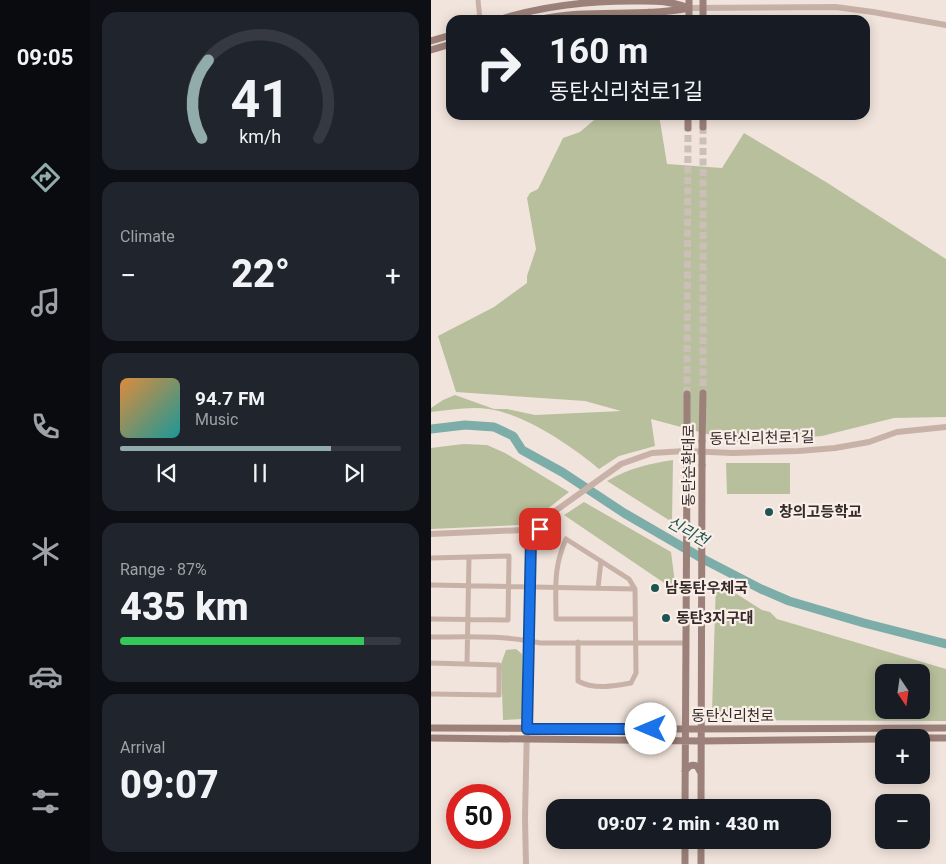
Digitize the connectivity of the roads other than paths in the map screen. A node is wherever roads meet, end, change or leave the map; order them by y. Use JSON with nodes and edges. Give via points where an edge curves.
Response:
{"nodes":[{"id":1,"x":478,"y":0,"type":"edge"},
{"id":2,"x":703,"y":0,"type":"edge"},
{"id":3,"x":646,"y":1,"type":"edge"},
{"id":4,"x":566,"y":2,"type":"edge"},
{"id":5,"x":689,"y":4,"type":"edge"},
{"id":6,"x":703,"y":8,"type":"junction"},
{"id":7,"x":649,"y":12,"type":"joint"},
{"id":8,"x":480,"y":15,"type":"edge"},
{"id":9,"x":518,"y":15,"type":"edge"},
{"id":10,"x":600,"y":15,"type":"edge"},
{"id":11,"x":703,"y":15,"type":"edge"},
{"id":12,"x":946,"y":25,"type":"edge"},
{"id":13,"x":446,"y":36,"type":"edge"},
{"id":14,"x":431,"y":41,"type":"edge"},
{"id":15,"x":446,"y":46,"type":"edge"},
{"id":16,"x":431,"y":50,"type":"edge"},
{"id":17,"x":688,"y":120,"type":"edge"},
{"id":18,"x":703,"y":120,"type":"edge"},
{"id":19,"x":703,"y":127,"type":"tunnel mouth"},
{"id":20,"x":688,"y":128,"type":"tunnel mouth"},
{"id":21,"x":703,"y":393,"type":"tunnel mouth"},
{"id":22,"x":687,"y":394,"type":"tunnel mouth"},
{"id":23,"x":946,"y":427,"type":"edge"},
{"id":24,"x":537,"y":524,"type":"junction"},
{"id":25,"x":523,"y":530,"type":"junction"},
{"id":26,"x":431,"y":534,"type":"edge"},
{"id":27,"x":531,"y":539,"type":"junction"},
{"id":28,"x":469,"y":557,"type":"junction"},
{"id":29,"x":431,"y":558,"type":"edge"},
{"id":30,"x":601,"y":561,"type":"junction"},
{"id":31,"x":431,"y":585,"type":"edge"},
{"id":32,"x":469,"y":586,"type":"junction"},
{"id":33,"x":509,"y":587,"type":"junction"},
{"id":34,"x":529,"y":587,"type":"junction"},
{"id":35,"x":556,"y":588,"type":"junction"},
{"id":36,"x":598,"y":588,"type":"junction"},
{"id":37,"x":635,"y":589,"type":"junction"},
{"id":38,"x":431,"y":619,"type":"edge"},
{"id":39,"x":635,"y":619,"type":"junction"},
{"id":40,"x":468,"y":620,"type":"junction"},
{"id":41,"x":468,"y":637,"type":"junction"},
{"id":42,"x":431,"y":638,"type":"edge"},
{"id":43,"x":529,"y":641,"type":"junction"},
{"id":44,"x":578,"y":642,"type":"junction"},
{"id":45,"x":635,"y":643,"type":"junction"},
{"id":46,"x":686,"y":643,"type":"junction"},
{"id":47,"x":431,"y":663,"type":"edge"},
{"id":48,"x":467,"y":664,"type":"junction"},
{"id":49,"x":431,"y":694,"type":"edge"},
{"id":50,"x":686,"y":697,"type":"junction"},
{"id":51,"x":701,"y":698,"type":"junction"},
{"id":52,"x":431,"y":728,"type":"edge"},
{"id":53,"x":942,"y":728,"type":"edge"},
{"id":54,"x":527,"y":729,"type":"junction"},
{"id":55,"x":651,"y":729,"type":"junction"},
{"id":56,"x":701,"y":729,"type":"junction"},
{"id":57,"x":739,"y":729,"type":"junction"},
{"id":58,"x":685,"y":730,"type":"junction"},
{"id":59,"x":431,"y":738,"type":"edge"},
{"id":60,"x":930,"y":738,"type":"edge"},
{"id":61,"x":937,"y":738,"type":"junction"},
{"id":62,"x":946,"y":738,"type":"edge"},
{"id":63,"x":875,"y":739,"type":"edge"},
{"id":64,"x":527,"y":740,"type":"junction"},
{"id":65,"x":651,"y":741,"type":"junction"},
{"id":66,"x":685,"y":741,"type":"junction"},
{"id":67,"x":701,"y":741,"type":"junction"},
{"id":68,"x":739,"y":741,"type":"junction"},
{"id":69,"x":685,"y":771,"type":"junction"},
{"id":70,"x":701,"y":773,"type":"junction"},
{"id":71,"x":685,"y":799,"type":"edge"},
{"id":72,"x":701,"y":799,"type":"edge"},
{"id":73,"x":685,"y":849,"type":"edge"},
{"id":74,"x":701,"y":849,"type":"edge"},
{"id":75,"x":526,"y":864,"type":"edge"},
{"id":76,"x":685,"y":864,"type":"edge"},
{"id":77,"x":701,"y":864,"type":"edge"}],
"edges":[{"from":1,"to":8,"type":"street"},
{"from":2,"to":6,"type":"main road"},
{"from":3,"to":4,"type":"main road"},
{"from":3,"to":5,"type":"main road"},
{"from":4,"to":9,"type":"main road"},
{"from":5,"to":6,"type":"street"},
{"from":5,"to":7,"type":"main road","via":[[673,11]]},
{"from":6,"to":11,"type":"main road"},
{"from":6,"to":12,"type":"street","via":[[836,7]]},
{"from":7,"to":10,"type":"main road"},
{"from":13,"to":14,"type":"main road"},
{"from":15,"to":16,"type":"main road"},
{"from":17,"to":20,"type":"main road"},
{"from":18,"to":19,"type":"main road"},
{"from":21,"to":51,"type":"main road","name":"동탄순환대로","bridge":true},
{"from":22,"to":46,"type":"main road","name":"동탄순환대로","bridge":true},
{"from":23,"to":24,"type":"street","name":"동탄신리천로1길","via":[[897,432],[869,442],[835,448],[651,453],[621,464]]},
{"from":24,"to":25,"type":"street","name":"동탄신리천로1길","via":[[527,524]]},
{"from":24,"to":27,"type":"street","via":[[539,534]]},
{"from":25,"to":26,"type":"street"},
{"from":25,"to":27,"type":"street","via":[[524,535]]},
{"from":27,"to":34,"type":"street"},
{"from":28,"to":29,"type":"street"},
{"from":28,"to":32,"type":"street"},
{"from":28,"to":33,"type":"street","via":[[509,556]]},
{"from":30,"to":35,"type":"street","via":[[566,539],[557,563]]},
{"from":30,"to":36,"type":"street"},
{"from":30,"to":37,"type":"street","via":[[629,579]]},
{"from":31,"to":32,"type":"street"},
{"from":32,"to":33,"type":"street"},
{"from":32,"to":40,"type":"street"},
{"from":33,"to":34,"type":"street"},
{"from":33,"to":40,"type":"street","via":[[508,620]]},
{"from":34,"to":35,"type":"street"},
{"from":34,"to":43,"type":"street"},
{"from":35,"to":36,"type":"street"},
{"from":35,"to":39,"type":"street","via":[[556,619]]},
{"from":36,"to":37,"type":"street"},
{"from":37,"to":39,"type":"street"},
{"from":38,"to":40,"type":"street"},
{"from":39,"to":45,"type":"street"},
{"from":40,"to":41,"type":"street"},
{"from":41,"to":42,"type":"street"},
{"from":41,"to":43,"type":"street"},
{"from":41,"to":48,"type":"street"},
{"from":43,"to":44,"type":"street"},
{"from":43,"to":54,"type":"street"},
{"from":44,"to":45,"type":"street"},
{"from":44,"to":45,"type":"street","via":[[579,681],[586,685],[615,686],[631,683],[636,673]]},
{"from":45,"to":46,"type":"street"},
{"from":46,"to":50,"type":"main road","name":"동탄순환대로"},
{"from":47,"to":48,"type":"street"},
{"from":48,"to":49,"type":"street","via":[[499,666],[499,695]]},
{"from":50,"to":51,"type":"main road","via":[[693,704]]},
{"from":50,"to":58,"type":"main road","name":"동탄순환대로"},
{"from":51,"to":56,"type":"main road","name":"동탄순환대로"},
{"from":52,"to":54,"type":"main road","name":"동탄신리천로"},
{"from":53,"to":57,"type":"main road","name":"동탄신리천로"},
{"from":53,"to":61,"type":"main road","via":[[944,734]]},
{"from":54,"to":55,"type":"main road","name":"동탄신리천로"},
{"from":54,"to":64,"type":"street"},
{"from":55,"to":58,"type":"main road","name":"동탄신리천로"},
{"from":55,"to":65,"type":"main road","via":[[657,738]]},
{"from":56,"to":57,"type":"main road","name":"동탄신리천로"},
{"from":56,"to":58,"type":"main road","name":"동탄신리천로"},
{"from":56,"to":67,"type":"main road","name":"동탄순환대로"},
{"from":57,"to":68,"type":"main road","via":[[734,735]]},
{"from":58,"to":66,"type":"main road","name":"동탄순환대로"},
{"from":59,"to":64,"type":"main road","name":"동탄신리천로"},
{"from":60,"to":61,"type":"main road"},
{"from":61,"to":62,"type":"main road"},
{"from":63,"to":68,"type":"main road","name":"동탄신리천로"},
{"from":64,"to":65,"type":"main road","name":"동탄신리천로"},
{"from":64,"to":75,"type":"street"},
{"from":65,"to":66,"type":"main road","name":"동탄신리천로"},
{"from":66,"to":67,"type":"main road","name":"동탄신리천로"},
{"from":66,"to":69,"type":"main road","name":"동탄순환대로"},
{"from":67,"to":68,"type":"main road","name":"동탄신리천로"},
{"from":67,"to":70,"type":"main road","name":"동탄순환대로"},
{"from":69,"to":70,"type":"main road","via":[[693,765]]},
{"from":69,"to":71,"type":"main road","name":"동탄순환대로"},
{"from":70,"to":72,"type":"main road","name":"동탄순환대로"},
{"from":73,"to":76,"type":"main road"},
{"from":74,"to":77,"type":"main road"}]}
